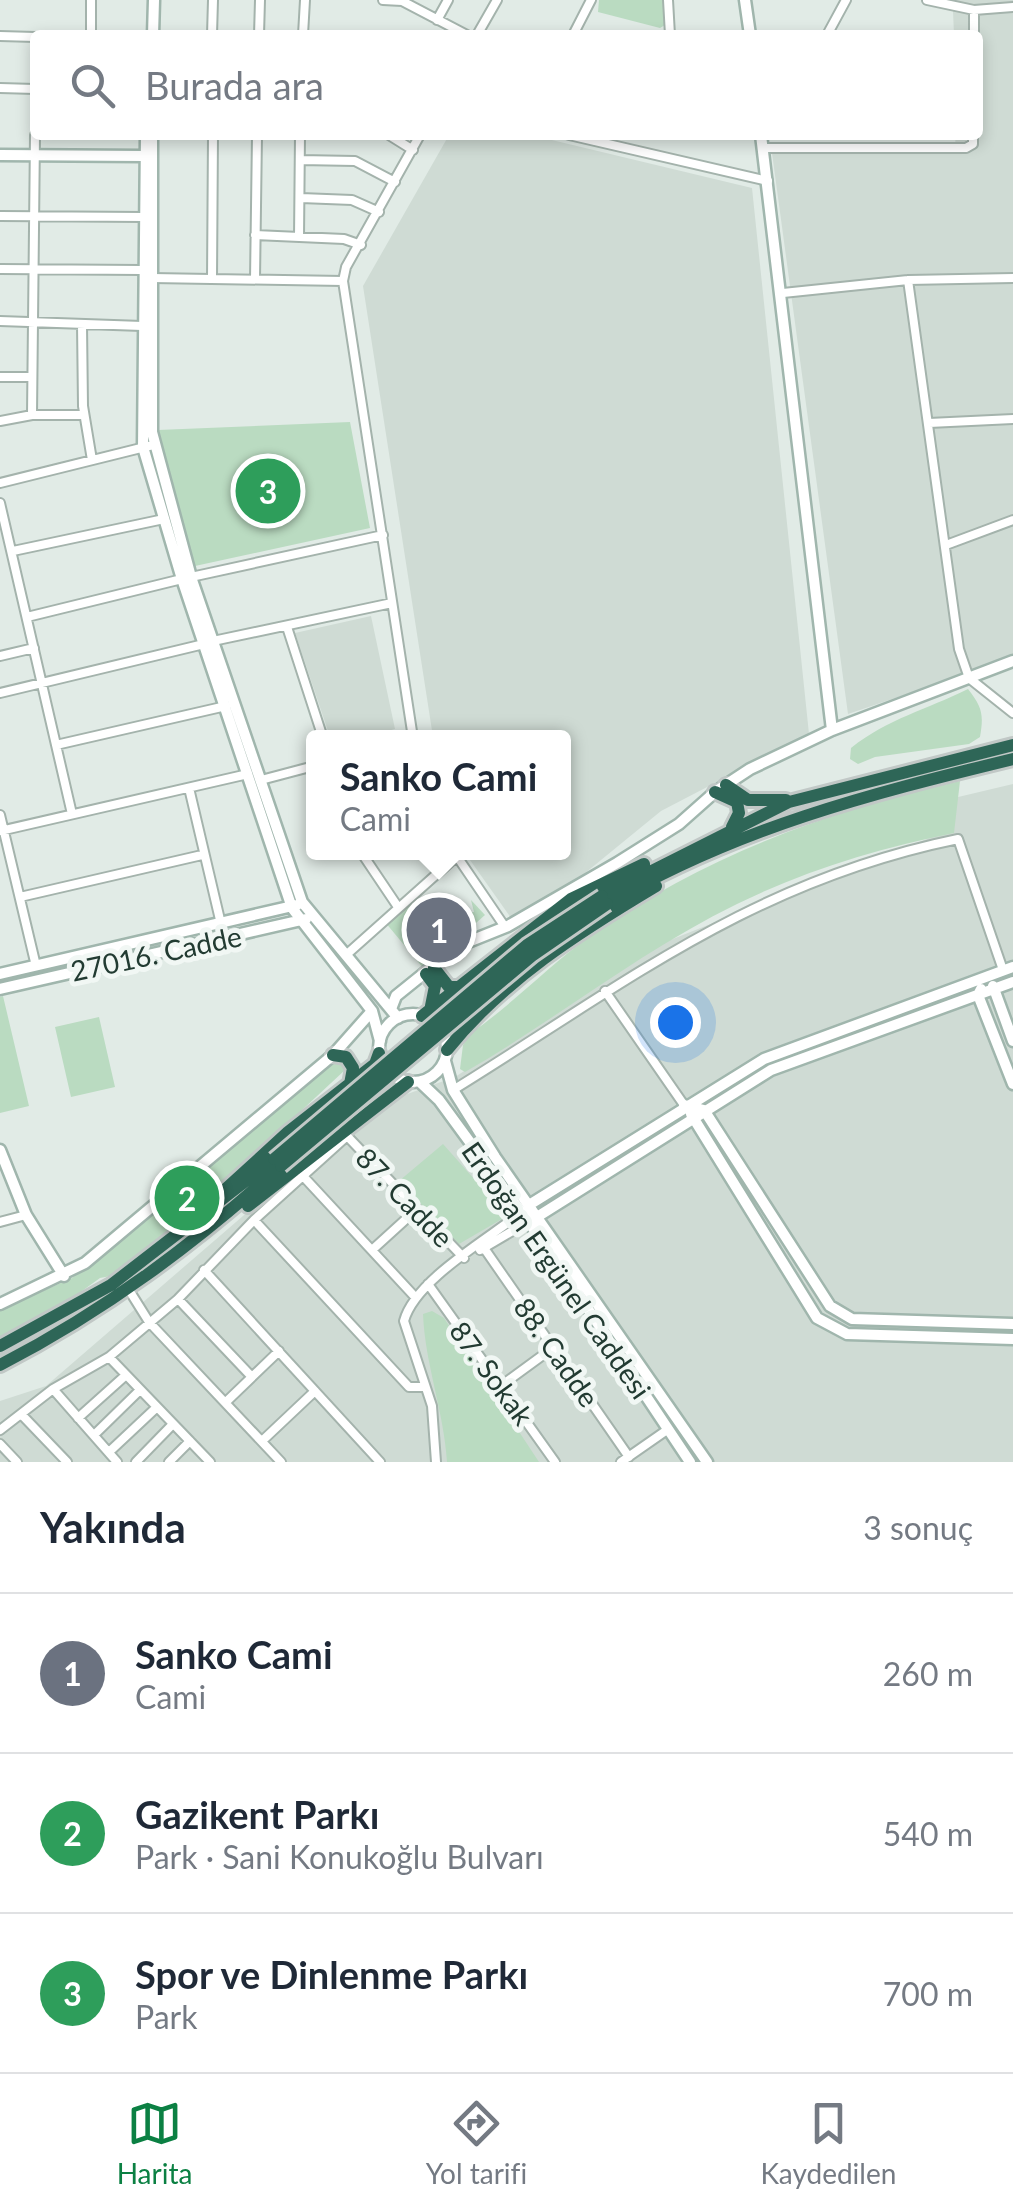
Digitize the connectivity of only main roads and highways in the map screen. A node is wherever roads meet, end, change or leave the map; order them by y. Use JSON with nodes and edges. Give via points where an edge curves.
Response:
{"nodes":[{"id":1,"x":1013,"y":745,"type":"edge"},
{"id":2,"x":1013,"y":759,"type":"edge"},
{"id":3,"x":799,"y":798,"type":"junction"},
{"id":4,"x":726,"y":831,"type":"junction"},
{"id":5,"x":719,"y":849,"type":"junction"},
{"id":6,"x":605,"y":900,"type":"junction"},
{"id":7,"x":458,"y":988,"type":"junction"},
{"id":8,"x":379,"y":1047,"type":"road end"},
{"id":9,"x":332,"y":1055,"type":"road end"},
{"id":10,"x":446,"y":1055,"type":"road end"},
{"id":11,"x":414,"y":1082,"type":"road end"},
{"id":12,"x":350,"y":1085,"type":"junction"},
{"id":13,"x":278,"y":1163,"type":"junction"},
{"id":14,"x":216,"y":1225,"type":"junction"},
{"id":15,"x":186,"y":1230,"type":"junction"},
{"id":16,"x":0,"y":1346,"type":"edge"},
{"id":17,"x":0,"y":1364,"type":"edge"}],
"edges":[{"from":1,"to":3,"type":"highway"},
{"from":2,"to":5,"type":"highway","via":[[823,806]]},
{"from":3,"to":4,"type":"highway"},
{"from":3,"to":4,"type":"highway","via":[[748,800],[720,788],[737,802],[739,813]]},
{"from":4,"to":6,"type":"highway"},
{"from":4,"to":7,"type":"highway","via":[[571,899]]},
{"from":5,"to":6,"type":"highway"},
{"from":5,"to":10,"type":"highway","via":[[533,965],[470,1021]]},
{"from":6,"to":13,"type":"highway","bridge":true},
{"from":7,"to":7,"type":"highway","via":[[430,970],[435,986],[427,1011]]},
{"from":8,"to":12,"type":"highway","via":[[375,1064]]},
{"from":9,"to":12,"type":"highway","via":[[346,1057],[353,1068]]},
{"from":11,"to":14,"type":"highway"},
{"from":12,"to":15,"type":"highway","via":[[248,1166]]},
{"from":13,"to":14,"type":"highway"},
{"from":13,"to":15,"type":"highway"},
{"from":14,"to":17,"type":"highway","via":[[129,1290]]},
{"from":15,"to":16,"type":"highway","via":[[72,1310]]}]}
